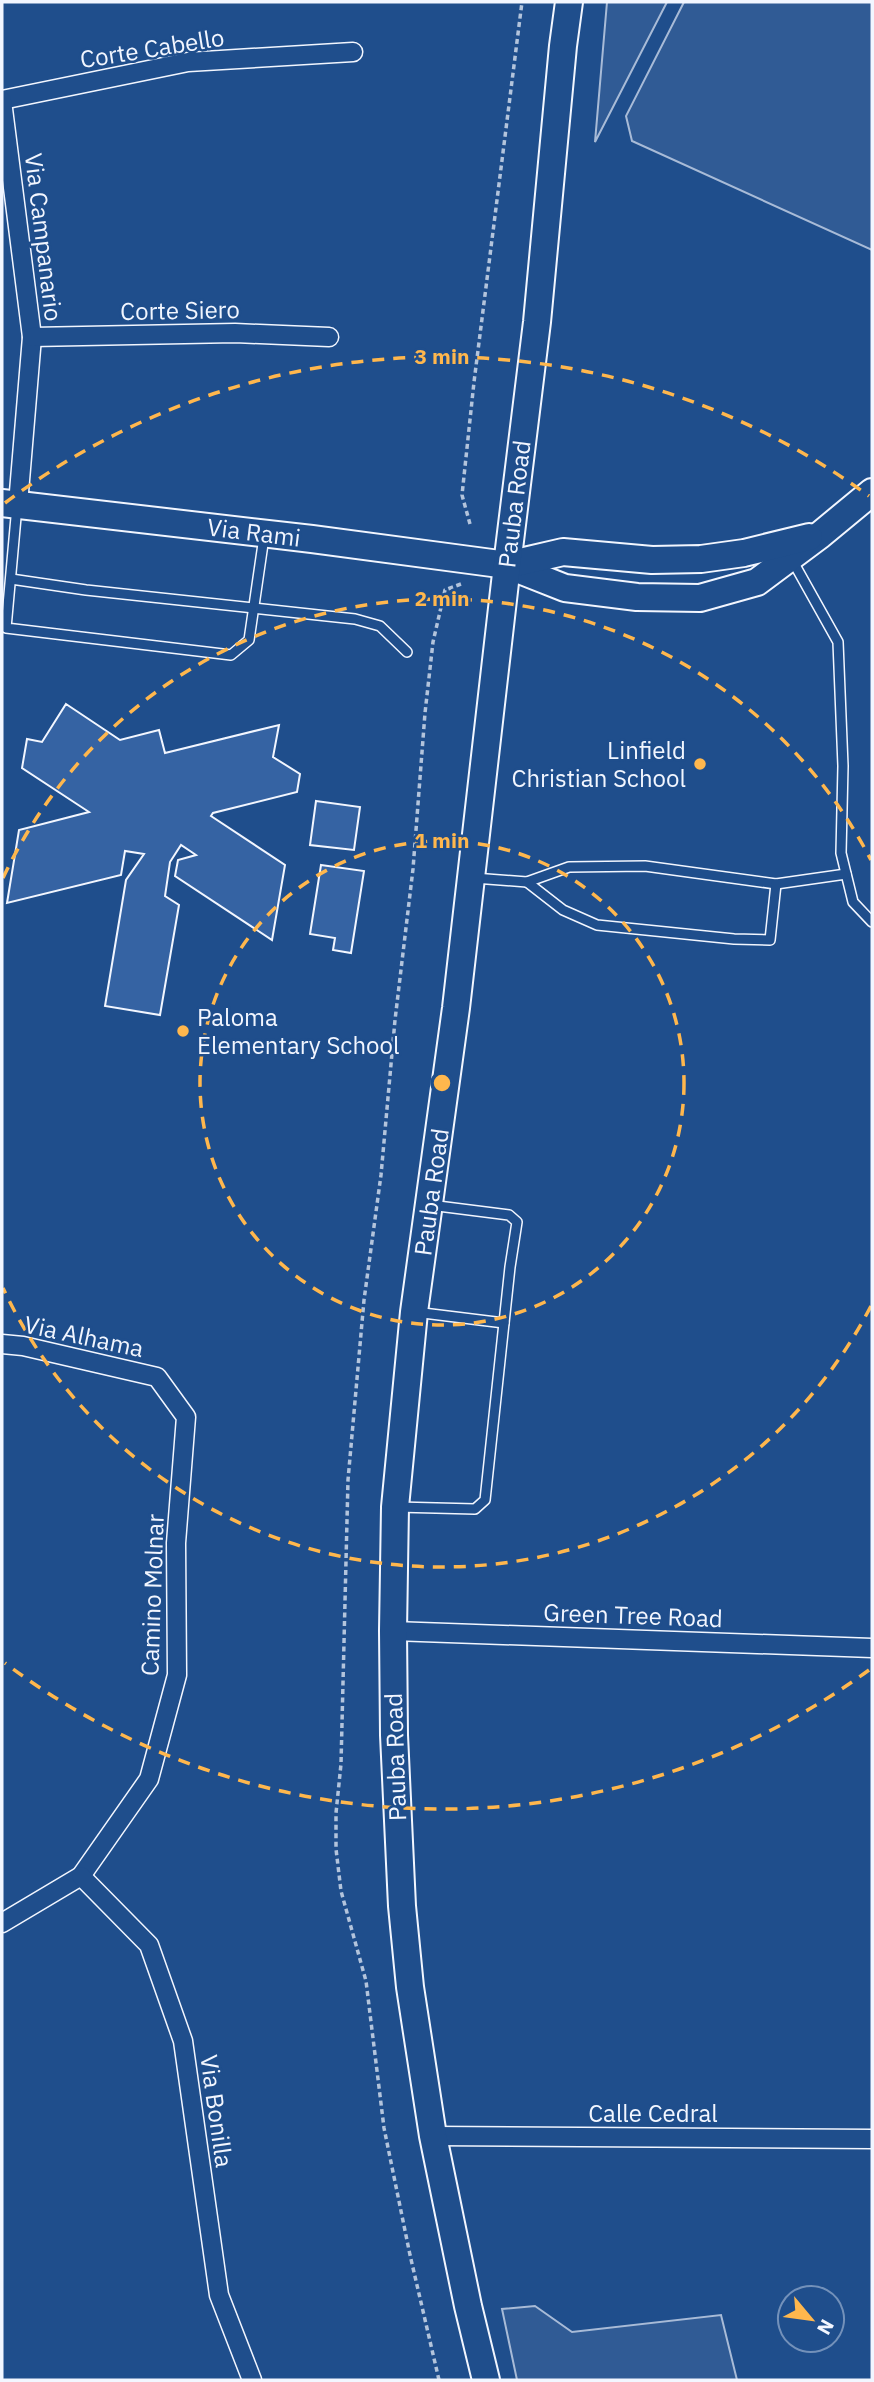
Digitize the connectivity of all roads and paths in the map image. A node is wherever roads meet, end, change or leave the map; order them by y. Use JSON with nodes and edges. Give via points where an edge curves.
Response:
{"nodes":[{"id":1,"x":522,"y":2,"type":"edge"},
{"id":2,"x":569,"y":2,"type":"edge"},
{"id":3,"x":353,"y":52,"type":"dead end"},
{"id":4,"x":2,"y":101,"type":"edge"},
{"id":5,"x":32,"y":337,"type":"junction"},
{"id":6,"x":329,"y":337,"type":"dead end"},
{"id":7,"x":872,"y":492,"type":"edge"},
{"id":8,"x":10,"y":503,"type":"edge"},
{"id":9,"x":471,"y":524,"type":"dead end"},
{"id":10,"x":264,"y":534,"type":"junction"},
{"id":11,"x":820,"y":535,"type":"junction"},
{"id":12,"x":790,"y":557,"type":"junction"},
{"id":13,"x":506,"y":565,"type":"junction"},
{"id":14,"x":11,"y":579,"type":"junction"},
{"id":15,"x":254,"y":608,"type":"junction"},
{"id":16,"x":4,"y":627,"type":"edge"},
{"id":17,"x":407,"y":652,"type":"dead end"},
{"id":18,"x":846,"y":874,"type":"junction"},
{"id":19,"x":472,"y":878,"type":"junction"},
{"id":20,"x":527,"y":882,"type":"junction"},
{"id":21,"x":776,"y":884,"type":"junction"},
{"id":22,"x":872,"y":922,"type":"edge"},
{"id":23,"x":430,"y":1205,"type":"junction"},
{"id":24,"x":414,"y":1312,"type":"junction"},
{"id":25,"x":504,"y":1323,"type":"junction"},
{"id":26,"x":2,"y":1344,"type":"edge"},
{"id":27,"x":157,"y":1377,"type":"joint"},
{"id":28,"x":396,"y":1507,"type":"junction"},
{"id":29,"x":393,"y":1631,"type":"junction"},
{"id":30,"x":872,"y":1647,"type":"edge"},
{"id":31,"x":81,"y":1876,"type":"junction"},
{"id":32,"x":2,"y":1923,"type":"edge"},
{"id":33,"x":433,"y":2136,"type":"junction"},
{"id":34,"x":872,"y":2139,"type":"edge"},
{"id":35,"x":252,"y":2380,"type":"edge"},
{"id":36,"x":486,"y":2380,"type":"edge"}],
"edges":[{"from":1,"to":9,"type":"path","via":[[463,482]]},
{"from":2,"to":13,"type":"main road","name":"Pauba Road","via":[[537,322]]},
{"from":3,"to":4,"type":"street","name":"Corte Cabello","via":[[188,62]]},
{"from":4,"to":5,"type":"street","name":"Via Campanario"},
{"from":5,"to":6,"type":"street","name":"Corte Siero","via":[[235,333]]},
{"from":5,"to":8,"type":"street","name":"Via Campanario"},
{"from":7,"to":11,"type":"main road"},
{"from":8,"to":10,"type":"main road","name":"Via Rami"},
{"from":8,"to":14,"type":"lane"},
{"from":10,"to":13,"type":"main road","name":"Via Rami"},
{"from":10,"to":15,"type":"lane"},
{"from":11,"to":12,"type":"main road"},
{"from":11,"to":13,"type":"main road","via":[[701,559],[563,552]]},
{"from":12,"to":13,"type":"main road","via":[[757,582],[700,598],[637,597],[565,588]]},
{"from":12,"to":18,"type":"lane","via":[[838,642],[841,853]]},
{"from":13,"to":19,"type":"main road","name":"Pauba Road"},
{"from":14,"to":15,"type":"lane"},
{"from":14,"to":16,"type":"lane"},
{"from":15,"to":16,"type":"lane","via":[[249,640],[231,655]]},
{"from":15,"to":17,"type":"lane","via":[[380,626]]},
{"from":18,"to":21,"type":"lane"},
{"from":18,"to":22,"type":"lane","via":[[853,902]]},
{"from":19,"to":20,"type":"lane"},
{"from":19,"to":23,"type":"main road","name":"Pauba Road"},
{"from":20,"to":21,"type":"lane","via":[[569,867],[645,866]]},
{"from":20,"to":21,"type":"lane","via":[[563,910],[597,925],[770,940]]},
{"from":23,"to":24,"type":"main road","name":"Pauba Road"},
{"from":23,"to":25,"type":"lane","via":[[509,1215],[517,1222]]},
{"from":24,"to":25,"type":"lane"},
{"from":24,"to":28,"type":"main road","name":"Pauba Road"},
{"from":25,"to":28,"type":"lane","via":[[485,1500],[475,1509]]},
{"from":26,"to":27,"type":"street","name":"Via Alhama"},
{"from":27,"to":31,"type":"street","name":"Camino Molnar","via":[[186,1417],[176,1543],[177,1675],[149,1779]]},
{"from":28,"to":29,"type":"main road","name":"Pauba Road"},
{"from":29,"to":30,"type":"street","name":"Green Tree Road"},
{"from":29,"to":33,"type":"main road","name":"Pauba Road","via":[[402,1906]]},
{"from":31,"to":32,"type":"street","name":"Camino Molnar"},
{"from":31,"to":35,"type":"street","name":"Via Bonilla","via":[[149,1945],[183,2041],[219,2295]]},
{"from":33,"to":34,"type":"street","name":"Calle Cedral"},
{"from":33,"to":36,"type":"main road","name":"Pauba Road"}]}
